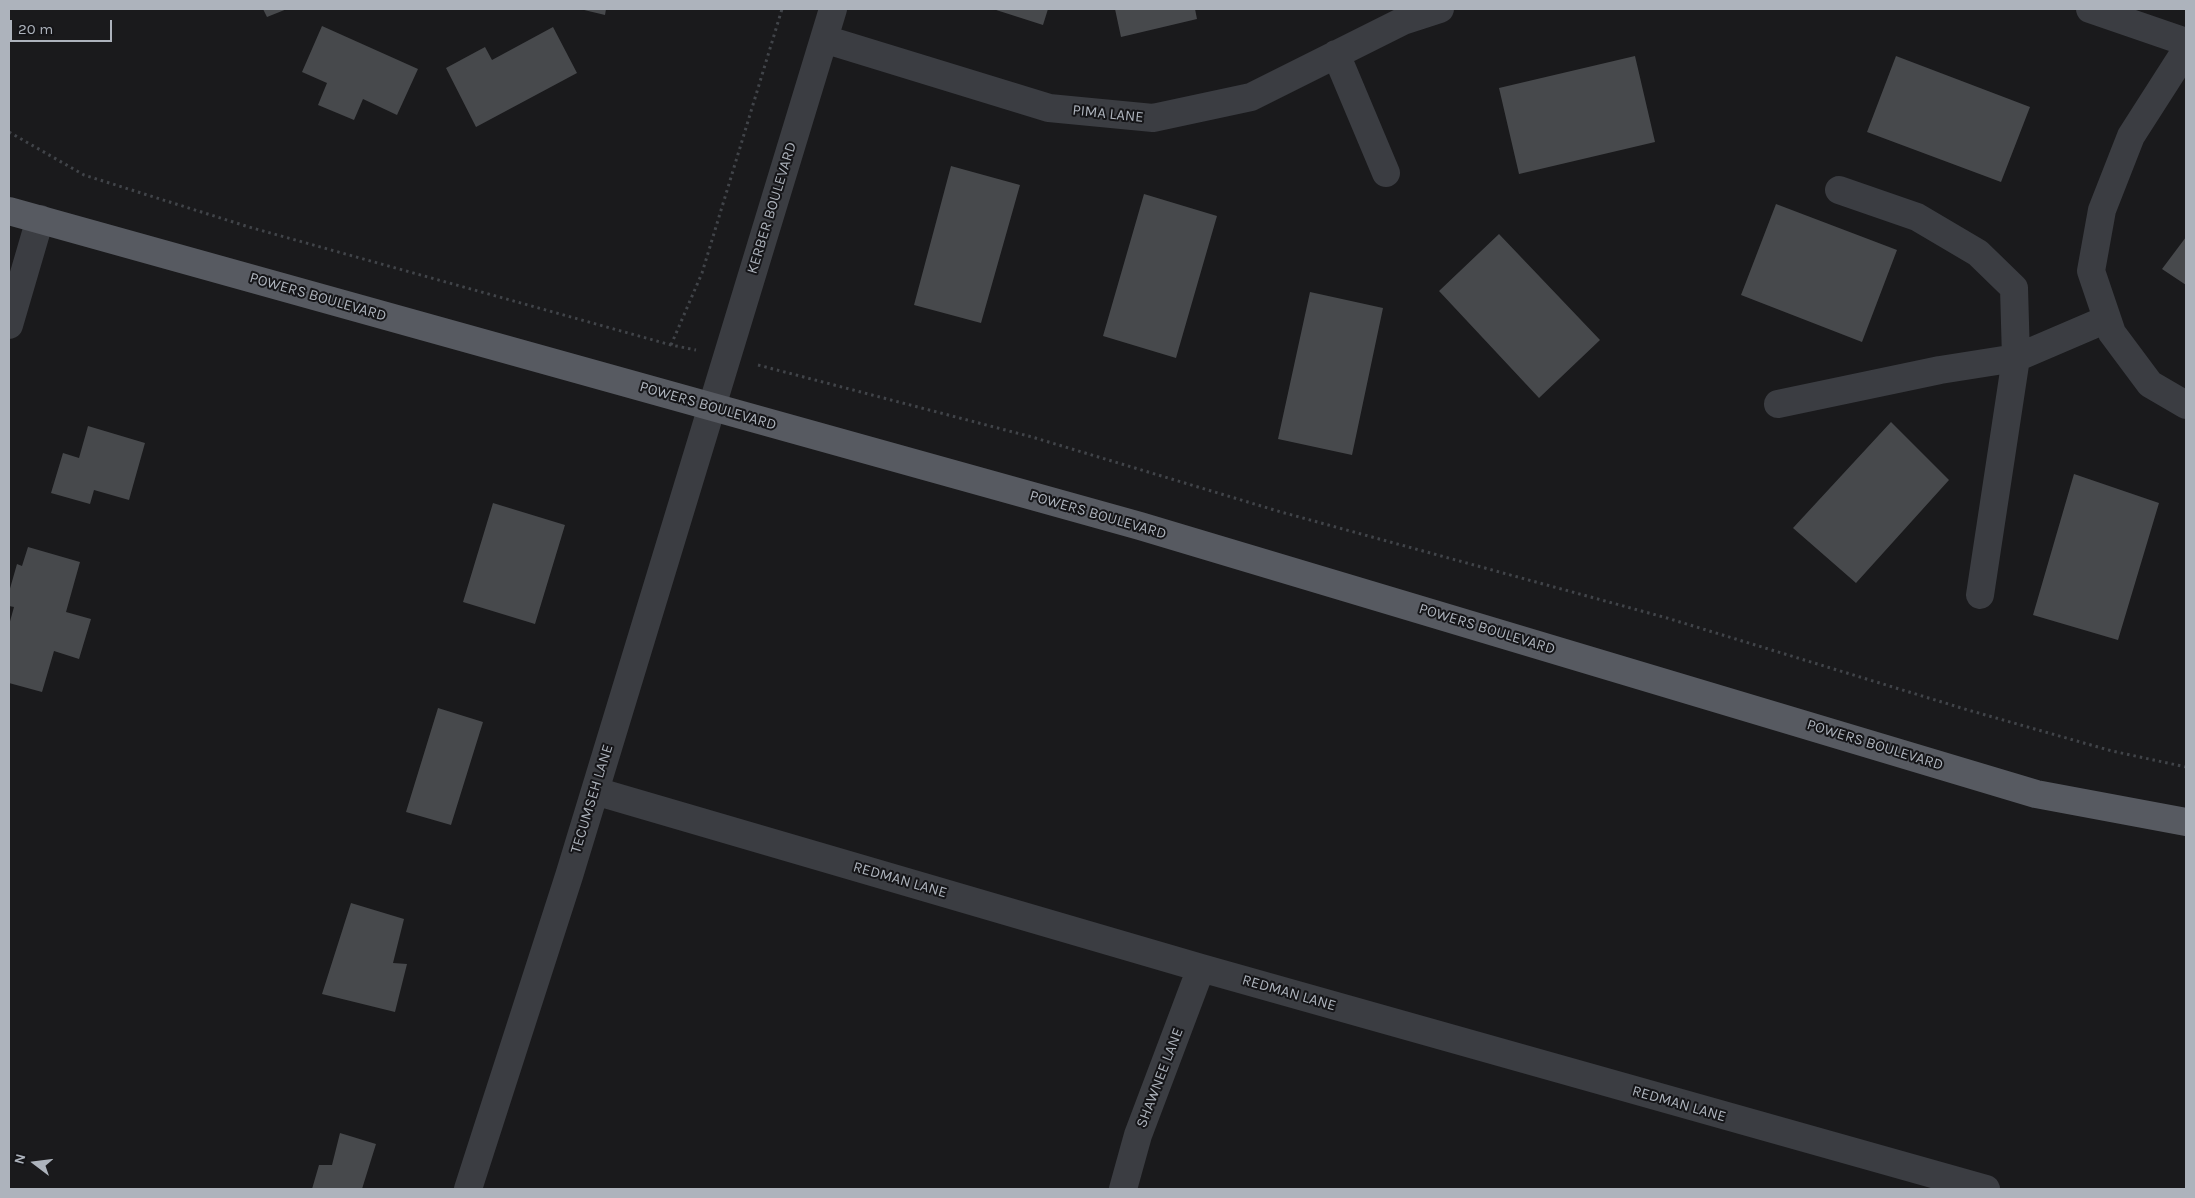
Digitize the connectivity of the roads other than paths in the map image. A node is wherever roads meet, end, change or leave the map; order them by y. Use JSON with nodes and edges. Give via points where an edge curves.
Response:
{"nodes":[{"id":1,"x":833,"y":9,"type":"edge"},
{"id":2,"x":1440,"y":9,"type":"edge"},
{"id":3,"x":2090,"y":9,"type":"edge"},
{"id":4,"x":824,"y":39,"type":"junction"},
{"id":5,"x":2186,"y":42,"type":"edge"},
{"id":6,"x":2186,"y":50,"type":"edge"},
{"id":7,"x":1336,"y":54,"type":"junction"},
{"id":8,"x":1386,"y":173,"type":"dead end"},
{"id":9,"x":1839,"y":190,"type":"dead end"},
{"id":10,"x":9,"y":211,"type":"edge"},
{"id":11,"x":40,"y":220,"type":"junction"},
{"id":12,"x":2107,"y":319,"type":"junction"},
{"id":13,"x":9,"y":325,"type":"edge"},
{"id":14,"x":2016,"y":358,"type":"junction"},
{"id":15,"x":1778,"y":404,"type":"dead end"},
{"id":16,"x":2186,"y":405,"type":"edge"},
{"id":17,"x":711,"y":407,"type":"junction"},
{"id":18,"x":1980,"y":595,"type":"dead end"},
{"id":19,"x":595,"y":790,"type":"junction"},
{"id":20,"x":2186,"y":822,"type":"edge"},
{"id":21,"x":1201,"y":968,"type":"junction"},
{"id":22,"x":468,"y":1189,"type":"edge"},
{"id":23,"x":1123,"y":1189,"type":"edge"},
{"id":24,"x":1986,"y":1189,"type":"edge"}],
"edges":[{"from":1,"to":4,"type":"street","name":"KERBER BOULEVARD"},
{"from":2,"to":7,"type":"street","name":"PIMA LANE","via":[[1403,21]]},
{"from":3,"to":5,"type":"street"},
{"from":4,"to":7,"type":"street","name":"PIMA LANE","via":[[1049,108],[1153,118],[1251,97]]},
{"from":4,"to":17,"type":"street","name":"KERBER BOULEVARD"},
{"from":6,"to":12,"type":"street","via":[[2131,136],[2102,210],[2091,271]]},
{"from":7,"to":8,"type":"street"},
{"from":9,"to":14,"type":"street","via":[[1917,217],[1978,253],[2014,288]]},
{"from":10,"to":11,"type":"main road","name":"POWERS BOULEVARD"},
{"from":11,"to":13,"type":"street"},
{"from":11,"to":17,"type":"main road","name":"POWERS BOULEVARD"},
{"from":12,"to":14,"type":"street"},
{"from":12,"to":16,"type":"street","via":[[2112,333],[2150,384]]},
{"from":14,"to":15,"type":"street","via":[[1940,370]]},
{"from":14,"to":18,"type":"street"},
{"from":17,"to":19,"type":"street","name":"TECUMSEH LANE"},
{"from":17,"to":20,"type":"main road","name":"POWERS BOULEVARD","via":[[1140,526],[2036,794]]},
{"from":19,"to":21,"type":"street","name":"REDMAN LANE"},
{"from":19,"to":22,"type":"street","name":"TECUMSEH LANE"},
{"from":21,"to":23,"type":"street","name":"SHAWNEE LANE","via":[[1138,1136]]},
{"from":21,"to":24,"type":"street","name":"REDMAN LANE"}]}
